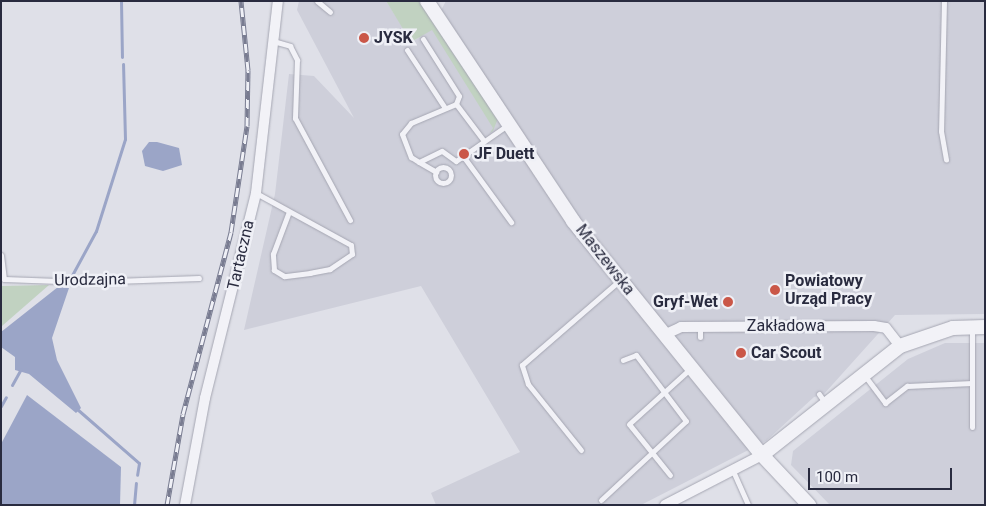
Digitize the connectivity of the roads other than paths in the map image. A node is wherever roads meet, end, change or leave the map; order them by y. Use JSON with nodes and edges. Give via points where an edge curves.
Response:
{"nodes":[{"id":1,"x":278,"y":1,"type":"edge"},
{"id":2,"x":317,"y":1,"type":"edge"},
{"id":3,"x":427,"y":1,"type":"edge"},
{"id":4,"x":437,"y":1,"type":"edge"},
{"id":5,"x":944,"y":1,"type":"edge"},
{"id":6,"x":330,"y":12,"type":"dead end"},
{"id":7,"x":443,"y":21,"type":"junction"},
{"id":8,"x":422,"y":39,"type":"dead end"},
{"id":9,"x":272,"y":41,"type":"junction"},
{"id":10,"x":407,"y":50,"type":"dead end"},
{"id":11,"x":456,"y":104,"type":"junction"},
{"id":12,"x":445,"y":108,"type":"junction"},
{"id":13,"x":509,"y":124,"type":"junction"},
{"id":14,"x":484,"y":141,"type":"junction"},
{"id":15,"x":463,"y":156,"type":"junction"},
{"id":16,"x":456,"y":160,"type":"junction"},
{"id":17,"x":946,"y":160,"type":"dead end"},
{"id":18,"x":419,"y":162,"type":"junction"},
{"id":19,"x":449,"y":170,"type":"junction"},
{"id":20,"x":436,"y":172,"type":"junction"},
{"id":21,"x":256,"y":193,"type":"junction"},
{"id":22,"x":288,"y":214,"type":"junction"},
{"id":23,"x":350,"y":220,"type":"dead end"},
{"id":24,"x":512,"y":222,"type":"dead end"},
{"id":25,"x":1,"y":255,"type":"edge"},
{"id":26,"x":199,"y":278,"type":"dead end"},
{"id":27,"x":620,"y":280,"type":"junction"},
{"id":28,"x":700,"y":326,"type":"junction"},
{"id":29,"x":978,"y":327,"type":"edge"},
{"id":30,"x":664,"y":335,"type":"junction"},
{"id":31,"x":700,"y":337,"type":"dead end"},
{"id":32,"x":900,"y":346,"type":"junction"},
{"id":33,"x":623,"y":360,"type":"dead end"},
{"id":34,"x":691,"y":368,"type":"junction"},
{"id":35,"x":863,"y":374,"type":"junction"},
{"id":36,"x":972,"y":383,"type":"junction"},
{"id":37,"x":665,"y":390,"type":"junction"},
{"id":38,"x":972,"y":427,"type":"dead end"},
{"id":39,"x":581,"y":450,"type":"dead end"},
{"id":40,"x":654,"y":454,"type":"junction"},
{"id":41,"x":762,"y":455,"type":"junction"},
{"id":42,"x":733,"y":471,"type":"junction"},
{"id":43,"x":670,"y":474,"type":"dead end"},
{"id":44,"x":601,"y":500,"type":"dead end"},
{"id":45,"x":185,"y":505,"type":"edge"},
{"id":46,"x":665,"y":505,"type":"edge"},
{"id":47,"x":748,"y":505,"type":"edge"},
{"id":48,"x":809,"y":505,"type":"edge"}],
"edges":[{"from":1,"to":9,"type":"street","name":"Tartaczna"},
{"from":2,"to":6,"type":"lane"},
{"from":3,"to":7,"type":"street","name":"Maszewska"},
{"from":4,"to":7,"type":"street","name":"Maszewska"},
{"from":5,"to":17,"type":"lane","via":[[941,131]]},
{"from":7,"to":13,"type":"street","name":"Maszewska"},
{"from":8,"to":11,"type":"lane","via":[[458,96]]},
{"from":9,"to":21,"type":"street","name":"Tartaczna"},
{"from":9,"to":23,"type":"lane","via":[[290,46],[297,60],[295,118]]},
{"from":10,"to":12,"type":"lane"},
{"from":11,"to":12,"type":"lane"},
{"from":11,"to":14,"type":"lane"},
{"from":12,"to":18,"type":"lane","via":[[404,128],[404,144]]},
{"from":13,"to":14,"type":"lane"},
{"from":13,"to":27,"type":"street","name":"Maszewska","via":[[569,215]]},
{"from":14,"to":15,"type":"lane"},
{"from":15,"to":16,"type":"lane"},
{"from":15,"to":24,"type":"lane"},
{"from":16,"to":18,"type":"lane","via":[[442,151]]},
{"from":16,"to":19,"type":"lane"},
{"from":18,"to":20,"type":"lane"},
{"from":19,"to":20,"type":"lane","via":[[443,167]]},
{"from":19,"to":20,"type":"lane","via":[[450,178],[443,183],[436,180]]},
{"from":21,"to":22,"type":"lane","via":[[272,199]]},
{"from":21,"to":45,"type":"street","name":"Tartaczna","via":[[205,398]]},
{"from":22,"to":22,"type":"lane","via":[[351,245],[352,254],[330,269],[284,276],[274,270],[273,254]]},
{"from":25,"to":26,"type":"lane","name":"Urodzajna","via":[[4,278],[86,282]]},
{"from":27,"to":30,"type":"street","name":"Maszewska"},
{"from":27,"to":39,"type":"lane","via":[[522,365],[528,384]]},
{"from":28,"to":30,"type":"street","name":"Zakładowa","via":[[676,328]]},
{"from":28,"to":31,"type":"lane"},
{"from":28,"to":32,"type":"street","name":"Zakładowa","via":[[886,328]]},
{"from":29,"to":32,"type":"street","via":[[935,332]]},
{"from":29,"to":36,"type":"lane"},
{"from":30,"to":34,"type":"street","name":"Maszewska"},
{"from":32,"to":35,"type":"street"},
{"from":33,"to":37,"type":"lane","via":[[635,354]]},
{"from":34,"to":37,"type":"lane"},
{"from":34,"to":41,"type":"street","name":"Maszewska"},
{"from":35,"to":36,"type":"lane","via":[[886,403],[907,386]]},
{"from":35,"to":41,"type":"street","via":[[822,399]]},
{"from":36,"to":38,"type":"lane"},
{"from":37,"to":40,"type":"lane","via":[[686,421]]},
{"from":37,"to":40,"type":"lane","via":[[629,424]]},
{"from":40,"to":43,"type":"lane"},
{"from":40,"to":44,"type":"lane"},
{"from":41,"to":42,"type":"street"},
{"from":41,"to":48,"type":"street","name":"Maszewska"},
{"from":42,"to":46,"type":"street"},
{"from":42,"to":47,"type":"lane"}]}
